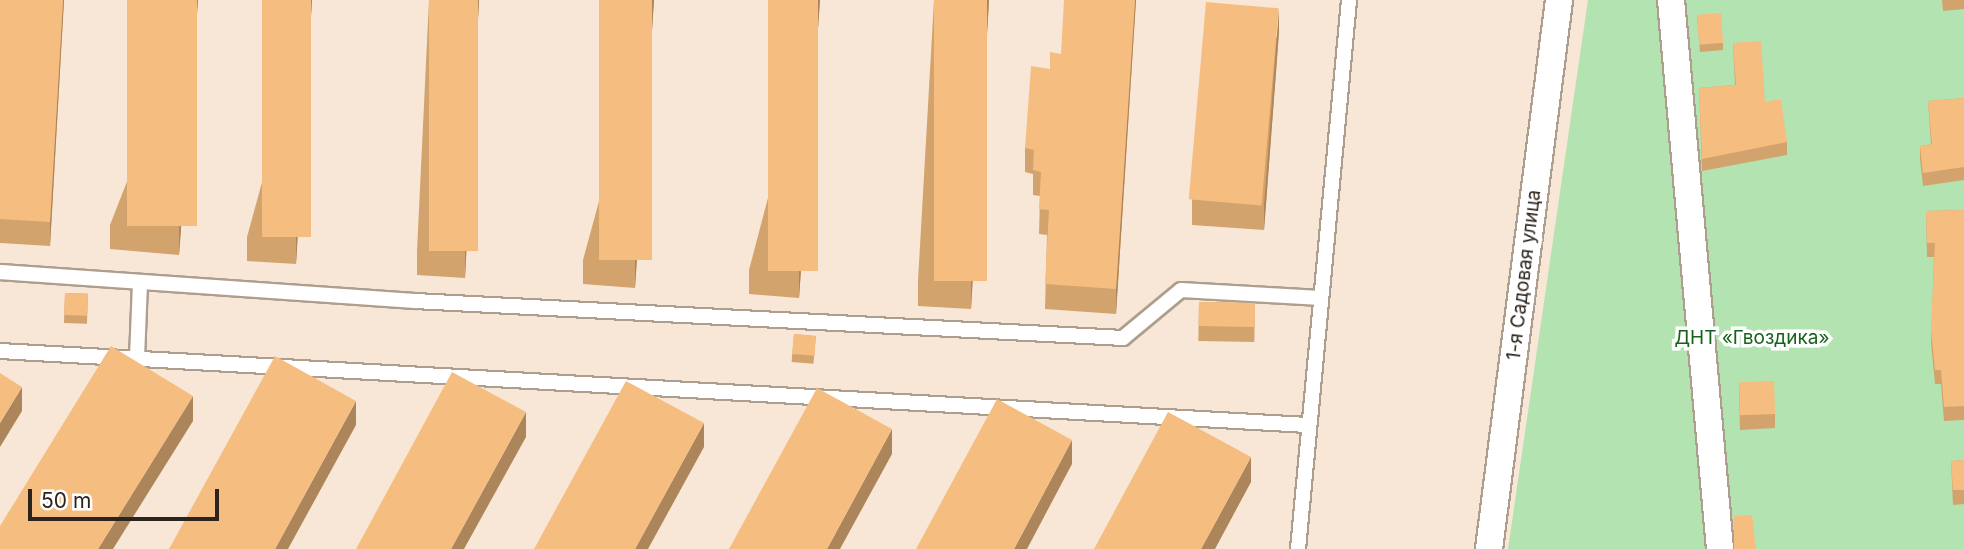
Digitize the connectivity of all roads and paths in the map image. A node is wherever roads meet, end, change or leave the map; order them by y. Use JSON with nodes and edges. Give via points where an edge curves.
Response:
{"nodes":[{"id":1,"x":1349,"y":0,"type":"edge"},
{"id":2,"x":1559,"y":0,"type":"edge"},
{"id":3,"x":1671,"y":0,"type":"edge"},
{"id":4,"x":0,"y":272,"type":"edge"},
{"id":5,"x":140,"y":282,"type":"junction"},
{"id":6,"x":1321,"y":298,"type":"junction"},
{"id":7,"x":0,"y":351,"type":"edge"},
{"id":8,"x":137,"y":358,"type":"junction"},
{"id":9,"x":1308,"y":425,"type":"junction"},
{"id":10,"x":1298,"y":549,"type":"edge"},
{"id":11,"x":1489,"y":549,"type":"edge"},
{"id":12,"x":1720,"y":549,"type":"edge"}],
"edges":[{"from":1,"to":6,"type":"lane"},
{"from":2,"to":11,"type":"street","name":"1-я Садовая улица"},
{"from":3,"to":12,"type":"street"},
{"from":4,"to":5,"type":"lane"},
{"from":5,"to":6,"type":"lane","via":[[429,302],[1124,338],[1181,290]]},
{"from":5,"to":8,"type":"lane"},
{"from":6,"to":9,"type":"lane"},
{"from":7,"to":8,"type":"lane"},
{"from":8,"to":9,"type":"lane"},
{"from":9,"to":10,"type":"lane"}]}
